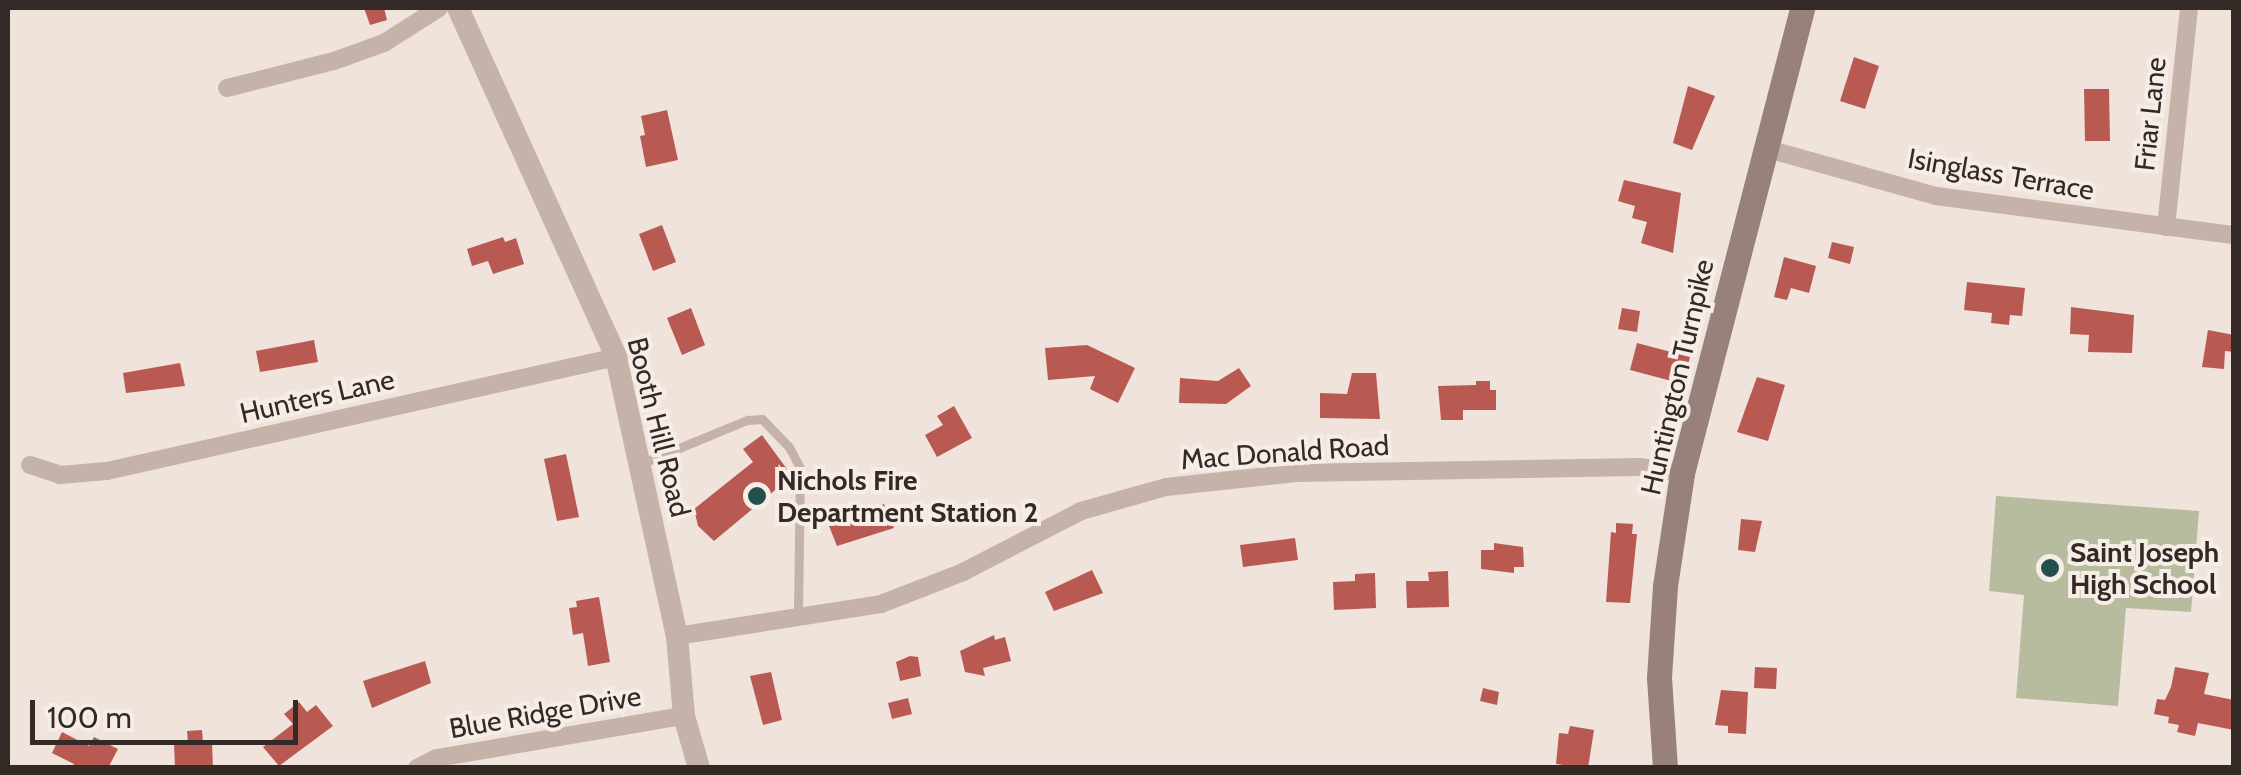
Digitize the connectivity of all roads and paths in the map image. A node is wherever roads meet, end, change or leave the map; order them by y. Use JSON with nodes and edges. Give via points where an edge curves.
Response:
{"nodes":[{"id":1,"x":439,"y":8,"type":"edge"},
{"id":2,"x":458,"y":8,"type":"edge"},
{"id":3,"x":1802,"y":8,"type":"edge"},
{"id":4,"x":2189,"y":8,"type":"edge"},
{"id":5,"x":227,"y":88,"type":"dead end"},
{"id":6,"x":1764,"y":148,"type":"junction"},
{"id":7,"x":2166,"y":227,"type":"junction"},
{"id":8,"x":2234,"y":234,"type":"edge"},
{"id":9,"x":616,"y":357,"type":"junction"},
{"id":10,"x":640,"y":464,"type":"junction"},
{"id":11,"x":30,"y":465,"type":"dead end"},
{"id":12,"x":1682,"y":473,"type":"junction"},
{"id":13,"x":798,"y":617,"type":"junction"},
{"id":14,"x":677,"y":636,"type":"junction"},
{"id":15,"x":684,"y":716,"type":"junction"},
{"id":16,"x":418,"y":768,"type":"edge"},
{"id":17,"x":699,"y":768,"type":"edge"},
{"id":18,"x":1665,"y":768,"type":"edge"}],
"edges":[{"from":1,"to":5,"type":"street","via":[[384,43],[334,62]]},
{"from":2,"to":9,"type":"street","name":"Booth Hill Road"},
{"from":3,"to":6,"type":"main road","name":"Huntington Turnpike"},
{"from":4,"to":7,"type":"street","name":"Friar Lane"},
{"from":6,"to":7,"type":"street","name":"Isinglass Terrace","via":[[1936,196]]},
{"from":6,"to":12,"type":"main road","name":"Huntington Turnpike"},
{"from":7,"to":8,"type":"street","name":"Isinglass Terrace"},
{"from":9,"to":10,"type":"street","name":"Booth Hill Road"},
{"from":9,"to":11,"type":"street","name":"Hunters Lane","via":[[107,471],[60,475]]},
{"from":10,"to":13,"type":"lane","via":[[762,419],[800,468]]},
{"from":10,"to":14,"type":"street","name":"Booth Hill Road"},
{"from":12,"to":13,"type":"street","name":"Mac Donald Road","via":[[1296,473],[1166,487],[1081,511],[913,593]]},
{"from":12,"to":18,"type":"main road","name":"Huntington Turnpike","via":[[1664,586],[1659,677]]},
{"from":13,"to":14,"type":"street","name":"Mac Donald Road"},
{"from":14,"to":15,"type":"street","name":"Booth Hill Road"},
{"from":15,"to":16,"type":"street","name":"Blue Ridge Drive","via":[[437,758]]},
{"from":15,"to":17,"type":"street","name":"Booth Hill Road"}]}
